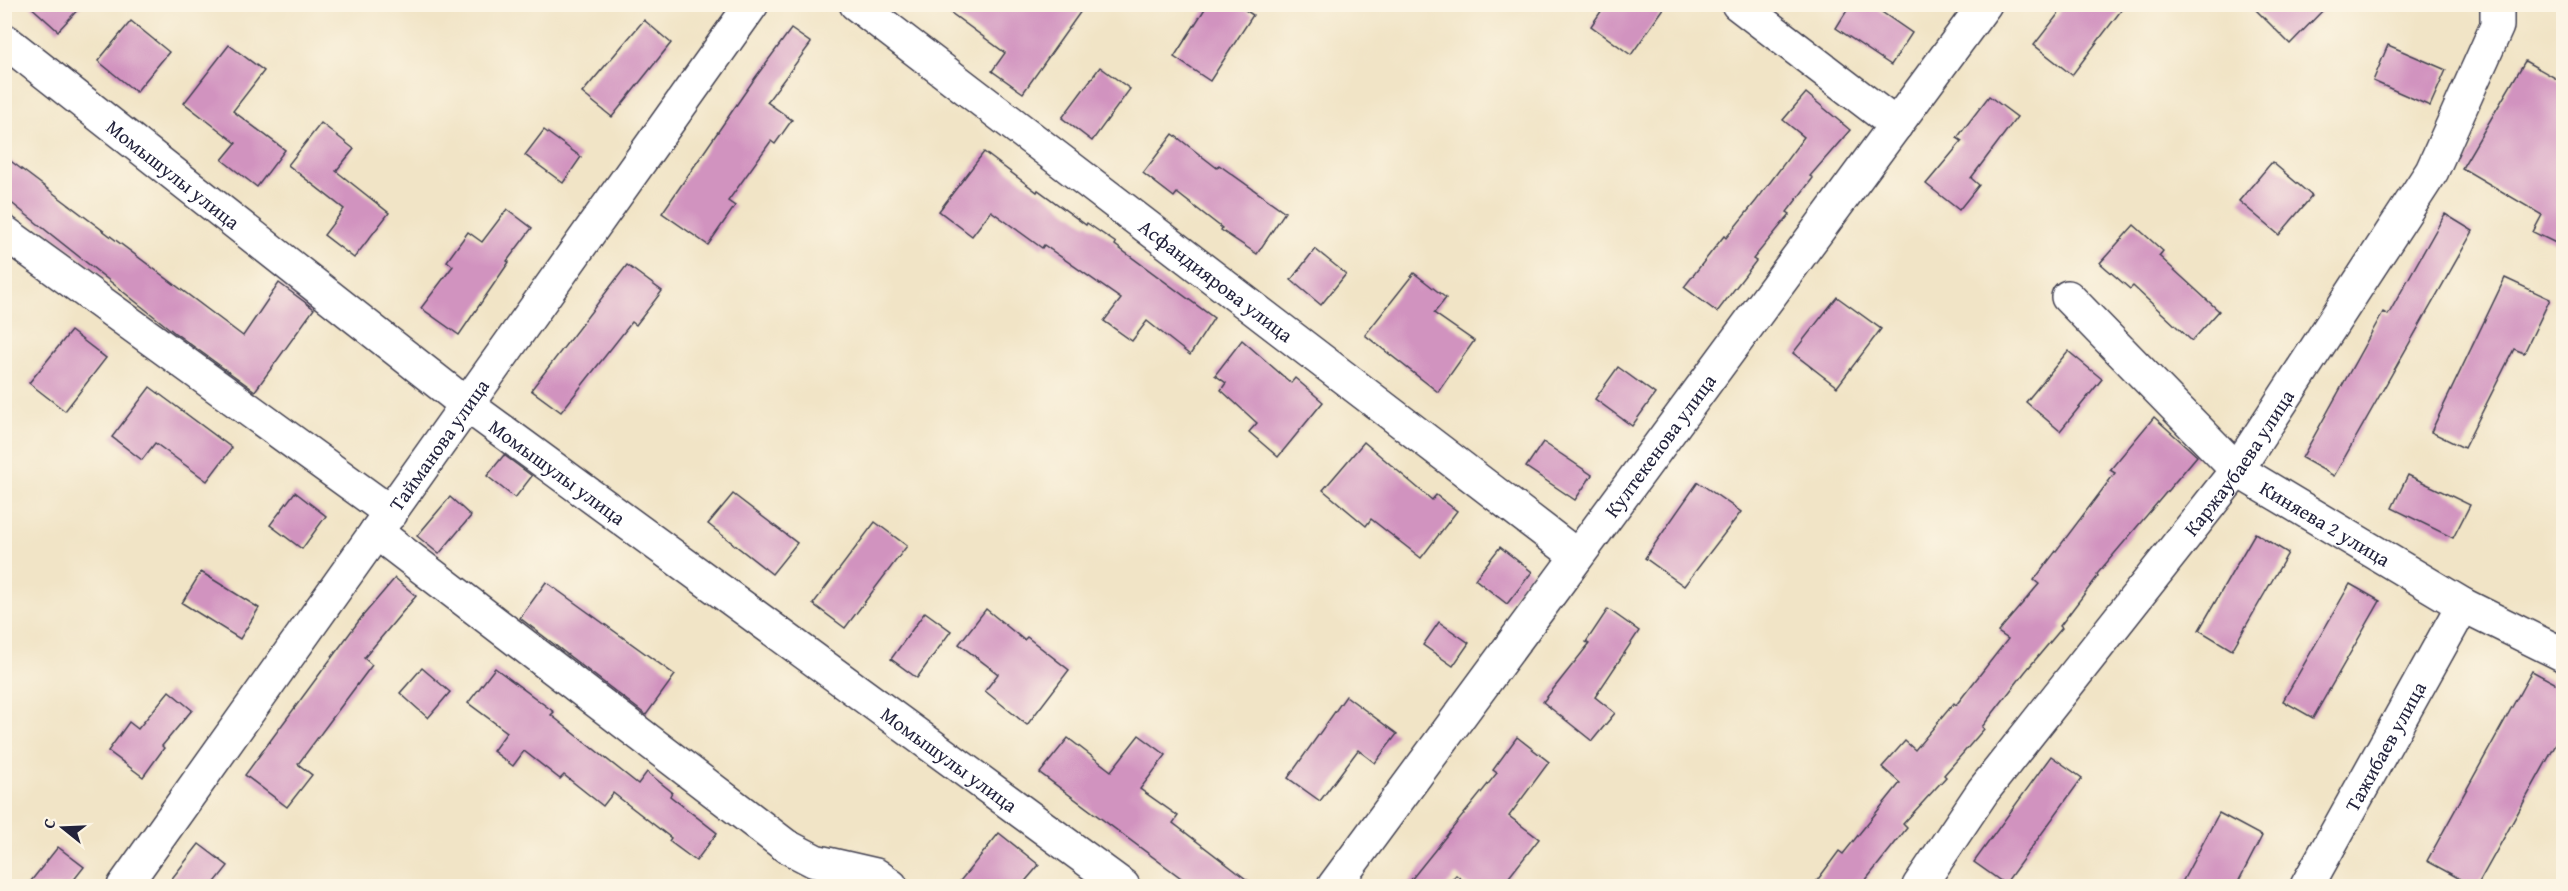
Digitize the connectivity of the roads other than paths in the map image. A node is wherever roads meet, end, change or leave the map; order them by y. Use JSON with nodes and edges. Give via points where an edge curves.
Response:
{"nodes":[{"id":1,"x":752,"y":4,"type":"edge"},
{"id":2,"x":856,"y":4,"type":"edge"},
{"id":3,"x":1738,"y":4,"type":"edge"},
{"id":4,"x":1985,"y":4,"type":"edge"},
{"id":5,"x":2497,"y":4,"type":"edge"},
{"id":6,"x":4,"y":40,"type":"edge"},
{"id":7,"x":1896,"y":125,"type":"junction"},
{"id":8,"x":4,"y":232,"type":"edge"},
{"id":9,"x":2068,"y":297,"type":"dead end"},
{"id":10,"x":467,"y":405,"type":"junction"},
{"id":11,"x":2237,"y":470,"type":"junction"},
{"id":12,"x":383,"y":522,"type":"junction"},
{"id":13,"x":1577,"y":556,"type":"junction"},
{"id":14,"x":2463,"y":605,"type":"junction"},
{"id":15,"x":2564,"y":655,"type":"edge"},
{"id":16,"x":124,"y":886,"type":"edge"},
{"id":17,"x":891,"y":886,"type":"edge"},
{"id":18,"x":1123,"y":886,"type":"edge"},
{"id":19,"x":1334,"y":886,"type":"edge"},
{"id":20,"x":1919,"y":886,"type":"edge"},
{"id":21,"x":2307,"y":886,"type":"edge"}],
"edges":[{"from":1,"to":10,"type":"street","name":"Тайманова улица"},
{"from":2,"to":13,"type":"street","name":"Асфандиярова улица"},
{"from":3,"to":7,"type":"street"},
{"from":4,"to":7,"type":"street","name":"Култекенова улица"},
{"from":5,"to":11,"type":"street","name":"Каржаубаева улица","via":[[2496,26],[2432,171]]},
{"from":6,"to":10,"type":"street","name":"Момышулы улица"},
{"from":7,"to":13,"type":"street","name":"Култекенова улица"},
{"from":8,"to":12,"type":"street"},
{"from":9,"to":11,"type":"street","name":"Киняева 2 улица"},
{"from":10,"to":12,"type":"street","name":"Тайманова улица"},
{"from":10,"to":18,"type":"street","name":"Момышулы улица"},
{"from":11,"to":14,"type":"street","name":"Киняева 2 улица"},
{"from":11,"to":20,"type":"street","name":"Каржаубаева улица","via":[[1983,791]]},
{"from":12,"to":16,"type":"street","name":"Тайманова улица"},
{"from":12,"to":17,"type":"street","via":[[786,846],[815,861],[876,875]]},
{"from":13,"to":19,"type":"street","name":"Култекенова улица"},
{"from":14,"to":15,"type":"street","name":"Киняева 2 улица"},
{"from":14,"to":21,"type":"street","name":"Тажибаев улица"}]}
